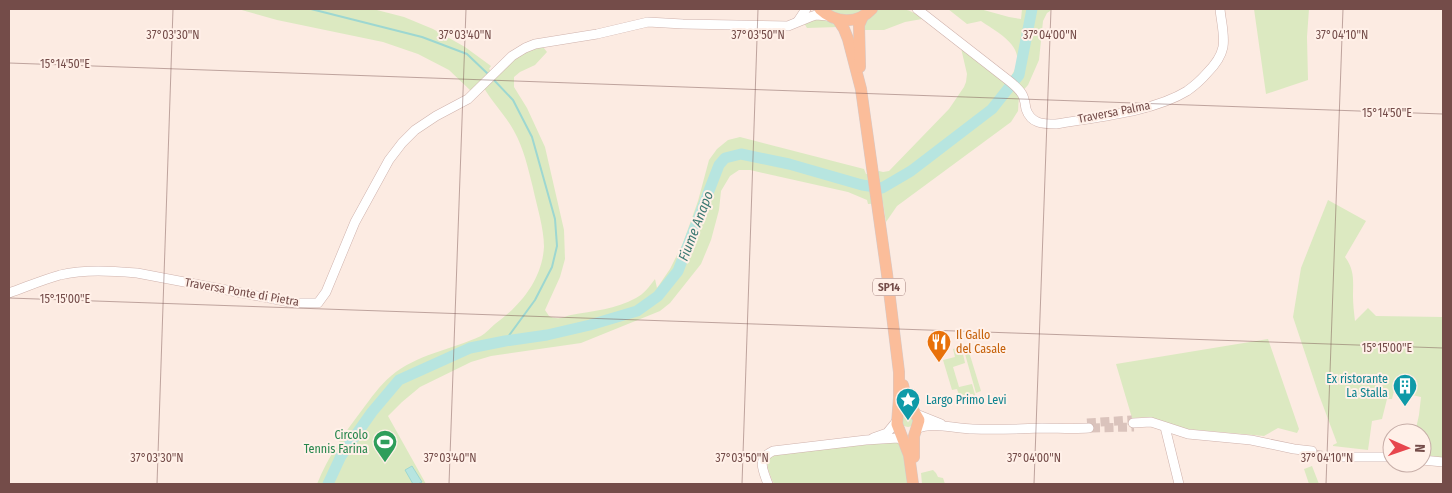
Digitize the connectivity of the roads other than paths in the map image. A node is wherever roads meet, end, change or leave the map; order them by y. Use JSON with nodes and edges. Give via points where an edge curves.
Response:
{"nodes":[{"id":1,"x":806,"y":9,"type":"edge"},
{"id":2,"x":917,"y":9,"type":"edge"},
{"id":3,"x":1220,"y":9,"type":"edge"},
{"id":4,"x":870,"y":11,"type":"edge"},
{"id":5,"x":828,"y":15,"type":"edge"},
{"id":6,"x":798,"y":22,"type":"junction"},
{"id":7,"x":860,"y":89,"type":"junction"},
{"id":8,"x":9,"y":293,"type":"edge"},
{"id":9,"x":899,"y":372,"type":"junction"},
{"id":10,"x":915,"y":414,"type":"junction"},
{"id":11,"x":1134,"y":425,"type":"tunnel mouth"},
{"id":12,"x":948,"y":426,"type":"junction"},
{"id":13,"x":1088,"y":427,"type":"tunnel mouth"},
{"id":14,"x":1165,"y":427,"type":"junction"},
{"id":15,"x":904,"y":431,"type":"junction"},
{"id":16,"x":866,"y":440,"type":"junction"},
{"id":17,"x":1313,"y":453,"type":"tunnel mouth"},
{"id":18,"x":1336,"y":455,"type":"tunnel mouth"},
{"id":19,"x":1382,"y":457,"type":"edge"},
{"id":20,"x":768,"y":484,"type":"edge"},
{"id":21,"x":913,"y":484,"type":"edge"},
{"id":22,"x":918,"y":484,"type":"edge"},
{"id":23,"x":1180,"y":484,"type":"edge"}],
"edges":[{"from":1,"to":6,"type":"street"},
{"from":2,"to":3,"type":"street","name":"Traversa Palma","via":[[1022,92],[1026,110],[1034,121],[1050,124],[1146,108],[1180,95],[1212,68],[1221,54],[1224,38]]},
{"from":4,"to":5,"type":"main road","via":[[846,21]]},
{"from":4,"to":7,"type":"main road","via":[[859,25]]},
{"from":5,"to":6,"type":"street","via":[[816,15]]},
{"from":5,"to":7,"type":"main road","via":[[844,29],[848,38]]},
{"from":6,"to":8,"type":"street","name":"Traversa Ponte di Pietra","via":[[788,26],[648,22],[525,48],[512,56],[468,99],[415,130],[389,160],[355,222],[326,292],[318,303],[295,303],[115,271],[61,275]]},
{"from":7,"to":9,"type":"main road","number":"SP14"},
{"from":9,"to":10,"type":"main road","via":[[906,398]]},
{"from":9,"to":15,"type":"main road"},
{"from":10,"to":12,"type":"street"},
{"from":10,"to":15,"type":"main road","via":[[918,423]]},
{"from":10,"to":15,"type":"main road","via":[[903,411]]},
{"from":11,"to":14,"type":"street"},
{"from":12,"to":13,"type":"street","via":[[972,430]]},
{"from":12,"to":15,"type":"street"},
{"from":14,"to":17,"type":"street","via":[[1188,434],[1251,440],[1284,450]]},
{"from":14,"to":23,"type":"street"},
{"from":15,"to":16,"type":"street"},
{"from":15,"to":16,"type":"street","via":[[876,441]]},
{"from":15,"to":21,"type":"main road"},
{"from":15,"to":22,"type":"main road","via":[[913,443]]},
{"from":16,"to":20,"type":"street","via":[[773,451],[762,462]]},
{"from":18,"to":19,"type":"street"}]}
